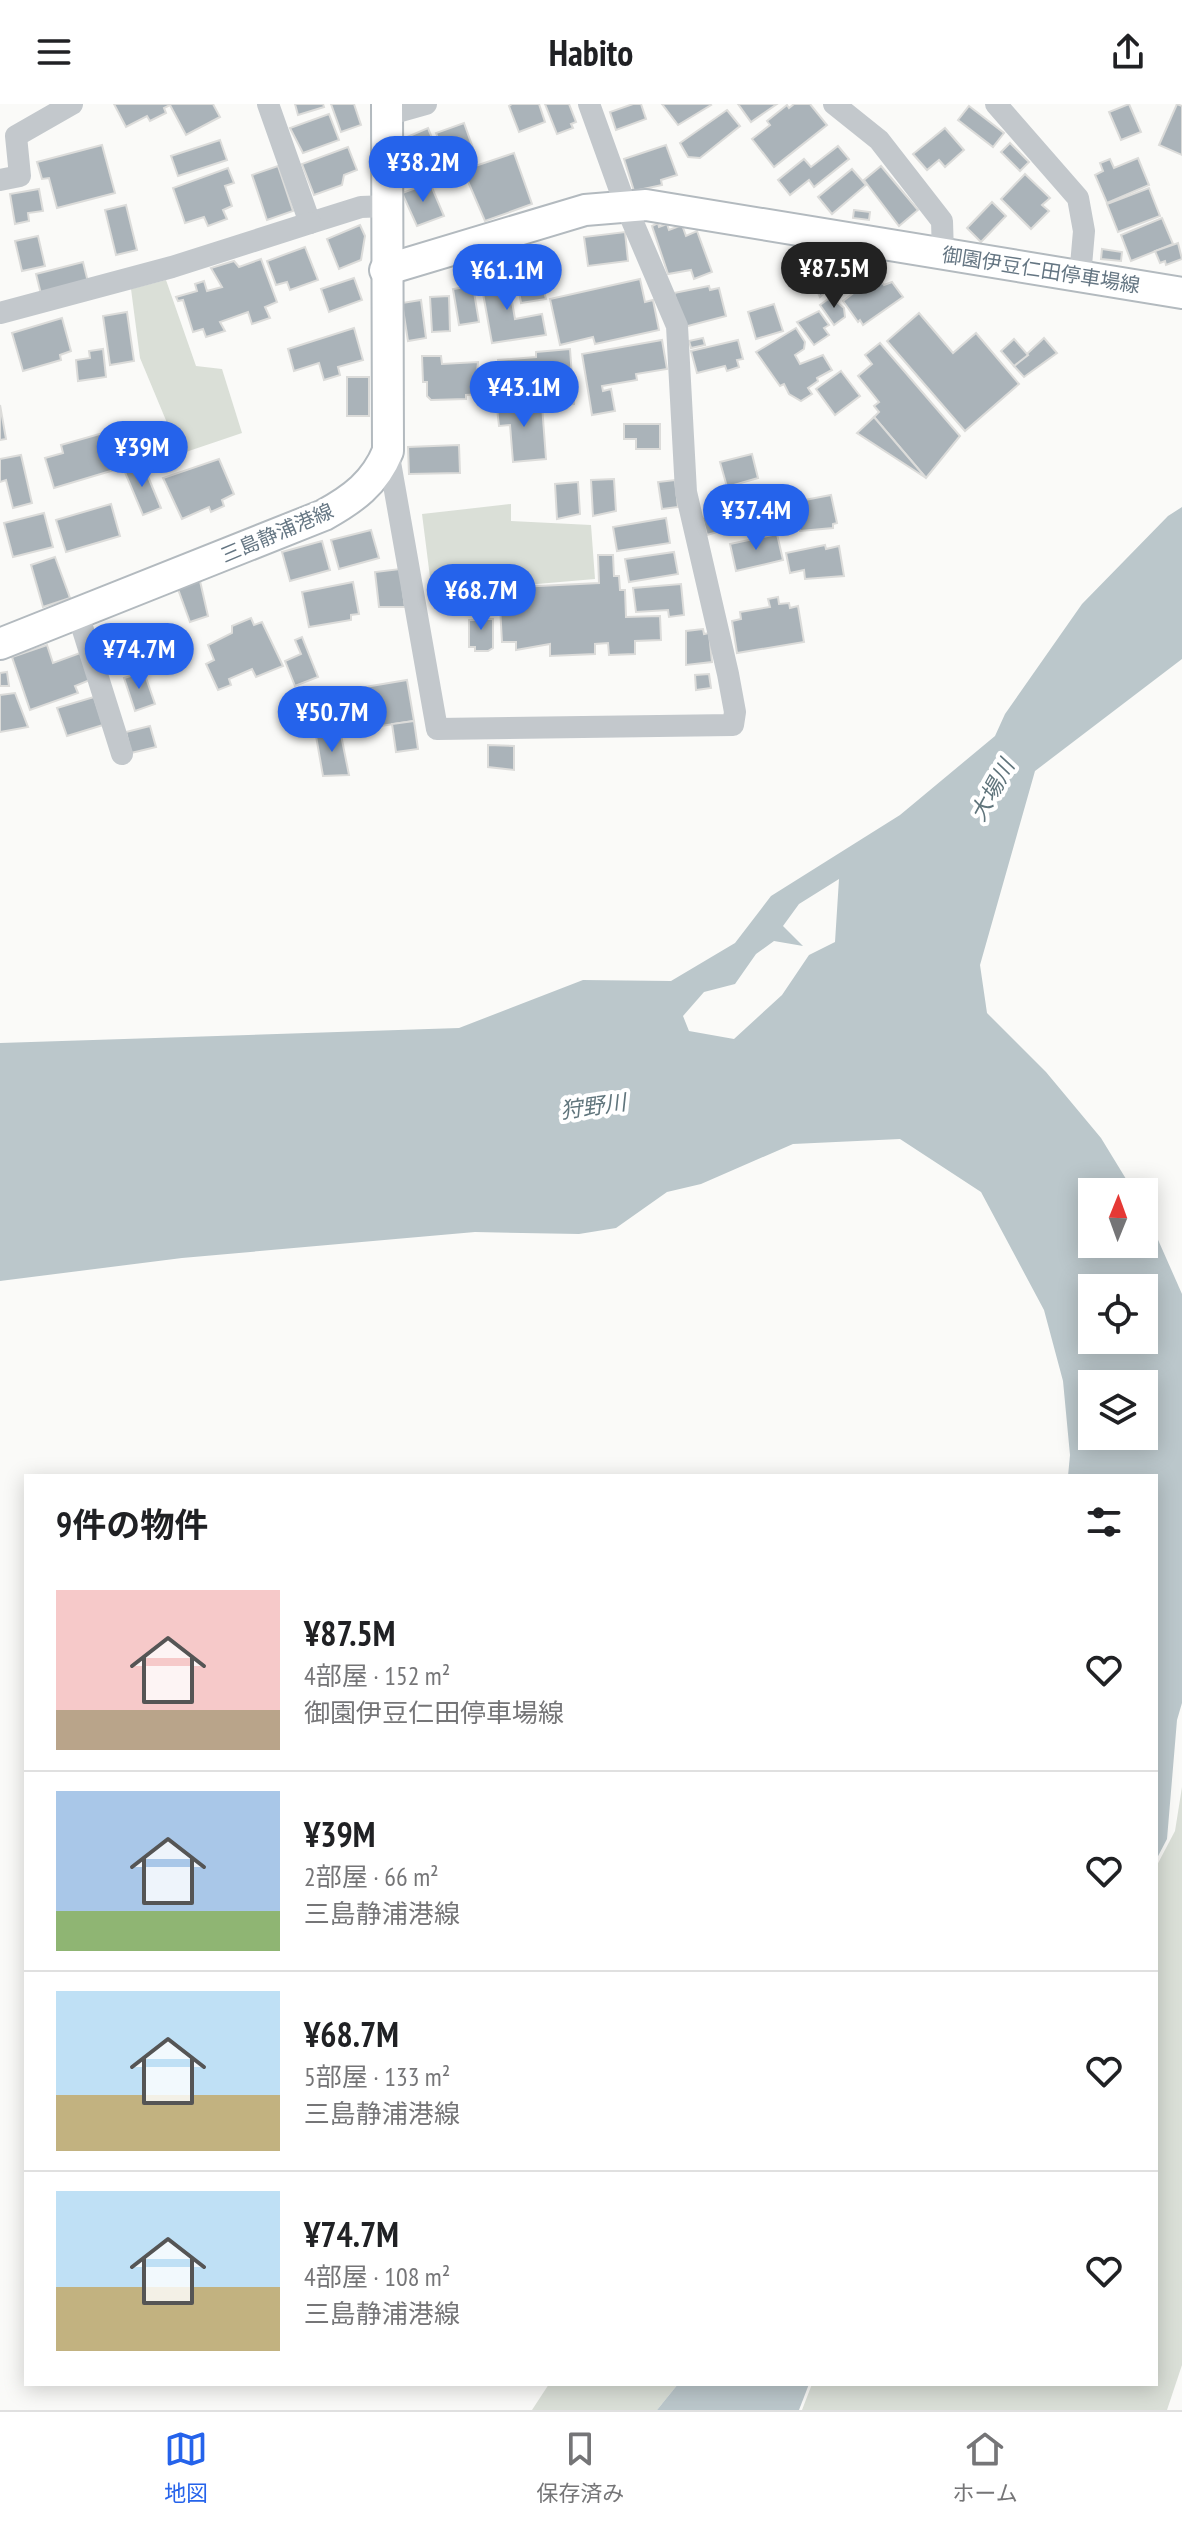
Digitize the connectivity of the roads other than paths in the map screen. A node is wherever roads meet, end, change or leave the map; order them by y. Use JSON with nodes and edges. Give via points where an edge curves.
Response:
{"nodes":[{"id":1,"x":72,"y":104,"type":"edge"},
{"id":2,"x":268,"y":104,"type":"edge"},
{"id":3,"x":426,"y":104,"type":"edge"},
{"id":4,"x":589,"y":104,"type":"edge"},
{"id":5,"x":834,"y":104,"type":"edge"},
{"id":6,"x":996,"y":104,"type":"edge"},
{"id":7,"x":387,"y":110,"type":"edge"},
{"id":8,"x":0,"y":180,"type":"edge"},
{"id":9,"x":625,"y":204,"type":"junction"},
{"id":10,"x":387,"y":206,"type":"junction"},
{"id":11,"x":310,"y":223,"type":"junction"},
{"id":12,"x":943,"y":254,"type":"junction"},
{"id":13,"x":385,"y":270,"type":"junction"},
{"id":14,"x":1080,"y":277,"type":"junction"},
{"id":15,"x":1182,"y":293,"type":"edge"},
{"id":16,"x":0,"y":313,"type":"edge"},
{"id":17,"x":388,"y":451,"type":"junction"},
{"id":18,"x":78,"y":614,"type":"junction"},
{"id":19,"x":0,"y":644,"type":"edge"},
{"id":20,"x":122,"y":754,"type":"dead end"}],
"edges":[{"from":1,"to":8,"type":"street","via":[[16,136],[20,176]]},
{"from":2,"to":11,"type":"street"},
{"from":3,"to":7,"type":"street"},
{"from":4,"to":9,"type":"street"},
{"from":5,"to":12,"type":"street","via":[[879,140],[942,221]]},
{"from":6,"to":14,"type":"street","via":[[1078,198],[1084,231]]},
{"from":7,"to":10,"type":"main road"},
{"from":9,"to":12,"type":"main road","name":"御園伊豆仁田停車場線"},
{"from":9,"to":13,"type":"main road","name":"御園伊豆仁田停車場線","via":[[585,210]]},
{"from":9,"to":17,"type":"street","via":[[677,326],[686,492],[728,674],[733,725],[437,729]]},
{"from":10,"to":11,"type":"street","via":[[361,207]]},
{"from":10,"to":13,"type":"main road"},
{"from":11,"to":16,"type":"street"},
{"from":12,"to":14,"type":"main road","name":"御園伊豆仁田停車場線"},
{"from":13,"to":17,"type":"main road"},
{"from":14,"to":15,"type":"main road","name":"御園伊豆仁田停車場線"},
{"from":17,"to":18,"type":"main road","name":"三島静浦港線","via":[[368,485],[324,515]]},
{"from":18,"to":19,"type":"main road","name":"三島静浦港線"},
{"from":18,"to":20,"type":"street"}]}
